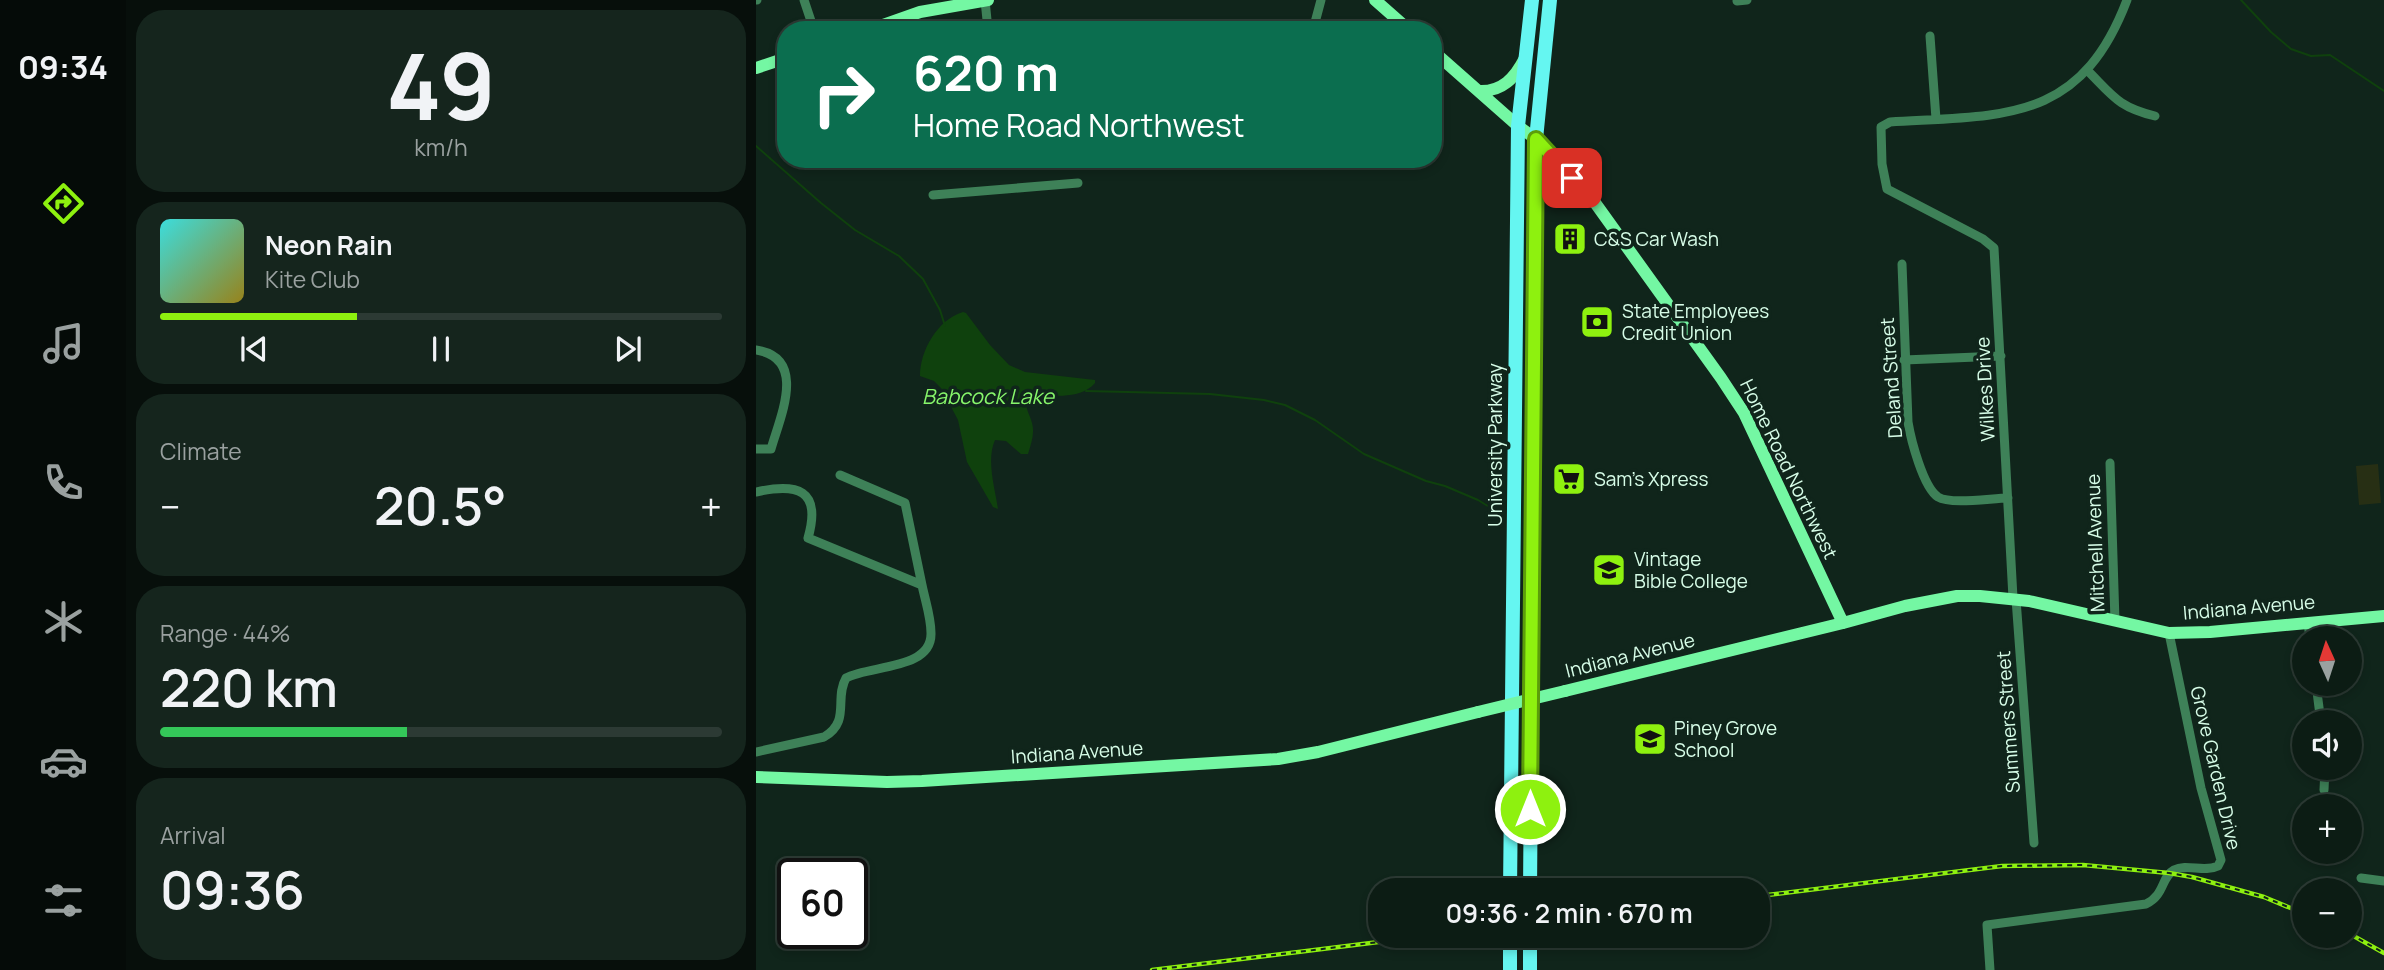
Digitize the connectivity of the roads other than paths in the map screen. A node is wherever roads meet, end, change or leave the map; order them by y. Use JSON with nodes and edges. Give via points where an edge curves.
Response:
{"nodes":[{"id":1,"x":804,"y":0,"type":"edge"},
{"id":2,"x":986,"y":0,"type":"edge"},
{"id":3,"x":1321,"y":0,"type":"edge"},
{"id":4,"x":1375,"y":0,"type":"edge"},
{"id":5,"x":1532,"y":0,"type":"edge"},
{"id":6,"x":1550,"y":0,"type":"edge"},
{"id":7,"x":2127,"y":0,"type":"edge"},
{"id":8,"x":811,"y":21,"type":"edge"},
{"id":9,"x":894,"y":21,"type":"edge"},
{"id":10,"x":987,"y":21,"type":"edge"},
{"id":11,"x":1315,"y":21,"type":"edge"},
{"id":12,"x":1399,"y":21,"type":"edge"},
{"id":13,"x":1930,"y":36,"type":"dead end"},
{"id":14,"x":1525,"y":58,"type":"junction"},
{"id":15,"x":1442,"y":59,"type":"edge"},
{"id":16,"x":777,"y":61,"type":"edge"},
{"id":17,"x":756,"y":68,"type":"edge"},
{"id":18,"x":2087,"y":70,"type":"junction"},
{"id":19,"x":1479,"y":91,"type":"junction"},
{"id":20,"x":2155,"y":116,"type":"dead end"},
{"id":21,"x":1936,"y":119,"type":"junction"},
{"id":22,"x":1518,"y":126,"type":"junction"},
{"id":23,"x":1536,"y":139,"type":"junction"},
{"id":24,"x":1078,"y":183,"type":"dead end"},
{"id":25,"x":933,"y":195,"type":"dead end"},
{"id":26,"x":1902,"y":264,"type":"dead end"},
{"id":27,"x":756,"y":350,"type":"edge"},
{"id":28,"x":2001,"y":356,"type":"junction"},
{"id":29,"x":1904,"y":360,"type":"junction"},
{"id":30,"x":756,"y":449,"type":"edge"},
{"id":31,"x":2110,"y":463,"type":"dead end"},
{"id":32,"x":840,"y":475,"type":"dead end"},
{"id":33,"x":756,"y":492,"type":"edge"},
{"id":34,"x":2008,"y":498,"type":"junction"},
{"id":35,"x":922,"y":585,"type":"junction"},
{"id":36,"x":2014,"y":599,"type":"junction"},
{"id":37,"x":2384,"y":616,"type":"edge"},
{"id":38,"x":2115,"y":621,"type":"junction"},
{"id":39,"x":2308,"y":622,"type":"junction"},
{"id":40,"x":1843,"y":623,"type":"junction"},
{"id":41,"x":2308,"y":626,"type":"edge"},
{"id":42,"x":2169,"y":633,"type":"junction"},
{"id":43,"x":756,"y":752,"type":"edge"},
{"id":44,"x":756,"y":777,"type":"edge"},
{"id":45,"x":2324,"y":780,"type":"edge"},
{"id":46,"x":2324,"y":790,"type":"dead end"},
{"id":47,"x":2035,"y":843,"type":"dead end"},
{"id":48,"x":1510,"y":878,"type":"edge"},
{"id":49,"x":1530,"y":878,"type":"edge"},
{"id":50,"x":2362,"y":878,"type":"edge"},
{"id":51,"x":2384,"y":881,"type":"edge"},
{"id":52,"x":1510,"y":948,"type":"edge"},
{"id":53,"x":1530,"y":948,"type":"edge"},
{"id":54,"x":1510,"y":970,"type":"edge"},
{"id":55,"x":1530,"y":970,"type":"edge"},
{"id":56,"x":1990,"y":970,"type":"edge"}],
"edges":[{"from":1,"to":8,"type":"street"},
{"from":2,"to":9,"type":"main road"},
{"from":2,"to":10,"type":"street"},
{"from":3,"to":11,"type":"street"},
{"from":4,"to":12,"type":"main road"},
{"from":5,"to":14,"type":"main road","name":"University Parkway"},
{"from":6,"to":23,"type":"main road","name":"University Parkway"},
{"from":7,"to":18,"type":"street","via":[[2117,27]]},
{"from":13,"to":21,"type":"street"},
{"from":14,"to":19,"type":"main road","via":[[1501,88]]},
{"from":14,"to":22,"type":"main road","name":"University Parkway"},
{"from":15,"to":19,"type":"main road","name":"Home Road Northwest"},
{"from":16,"to":17,"type":"main road"},
{"from":18,"to":20,"type":"street","via":[[2130,110]]},
{"from":18,"to":21,"type":"street","via":[[2036,105],[1987,116]]},
{"from":19,"to":22,"type":"main road","name":"Home Road Northwest"},
{"from":21,"to":28,"type":"street","name":"Wilkes Drive","via":[[1890,121],[1881,127],[1887,189],[1994,248]]},
{"from":22,"to":23,"type":"main road","name":"Home Road Northwest"},
{"from":22,"to":48,"type":"main road","name":"University Parkway"},
{"from":23,"to":40,"type":"main road","name":"Home Road Northwest","via":[[1588,193],[1744,413]]},
{"from":23,"to":49,"type":"main road","name":"University Parkway"},
{"from":24,"to":25,"type":"street"},
{"from":26,"to":29,"type":"street","name":"Deland Street"},
{"from":27,"to":30,"type":"street","via":[[779,360],[788,378],[771,449]]},
{"from":28,"to":29,"type":"street"},
{"from":28,"to":34,"type":"street","name":"Wilkes Drive"},
{"from":29,"to":34,"type":"street","name":"Deland Street","via":[[1908,422],[1930,490],[1940,498],[1958,500]]},
{"from":31,"to":38,"type":"street","name":"Mitchell Avenue"},
{"from":32,"to":35,"type":"street","via":[[905,503]]},
{"from":33,"to":35,"type":"street","via":[[782,487],[797,490],[811,506],[808,538]]},
{"from":34,"to":36,"type":"street","name":"Wilkes Drive"},
{"from":35,"to":43,"type":"street","via":[[931,630],[924,653],[846,678],[838,723],[824,737]]},
{"from":36,"to":38,"type":"main road","name":"Indiana Avenue"},
{"from":36,"to":40,"type":"main road","name":"Indiana Avenue","via":[[1943,598]]},
{"from":36,"to":47,"type":"street","name":"Summers Street"},
{"from":37,"to":39,"type":"main road","name":"Indiana Avenue"},
{"from":38,"to":42,"type":"main road","name":"Indiana Avenue"},
{"from":39,"to":41,"type":"street"},
{"from":39,"to":42,"type":"main road","name":"Indiana Avenue"},
{"from":40,"to":44,"type":"main road","name":"Indiana Avenue","bridge":true,"via":[[1278,759],[913,782]]},
{"from":42,"to":56,"type":"street","name":"Grove Garden Drive","via":[[2221,860],[2218,866],[2210,870],[2178,868],[2169,873],[2156,900],[2146,904],[1987,925]]},
{"from":45,"to":46,"type":"street"},
{"from":50,"to":51,"type":"street"},
{"from":52,"to":54,"type":"main road"},
{"from":53,"to":55,"type":"main road"}]}
